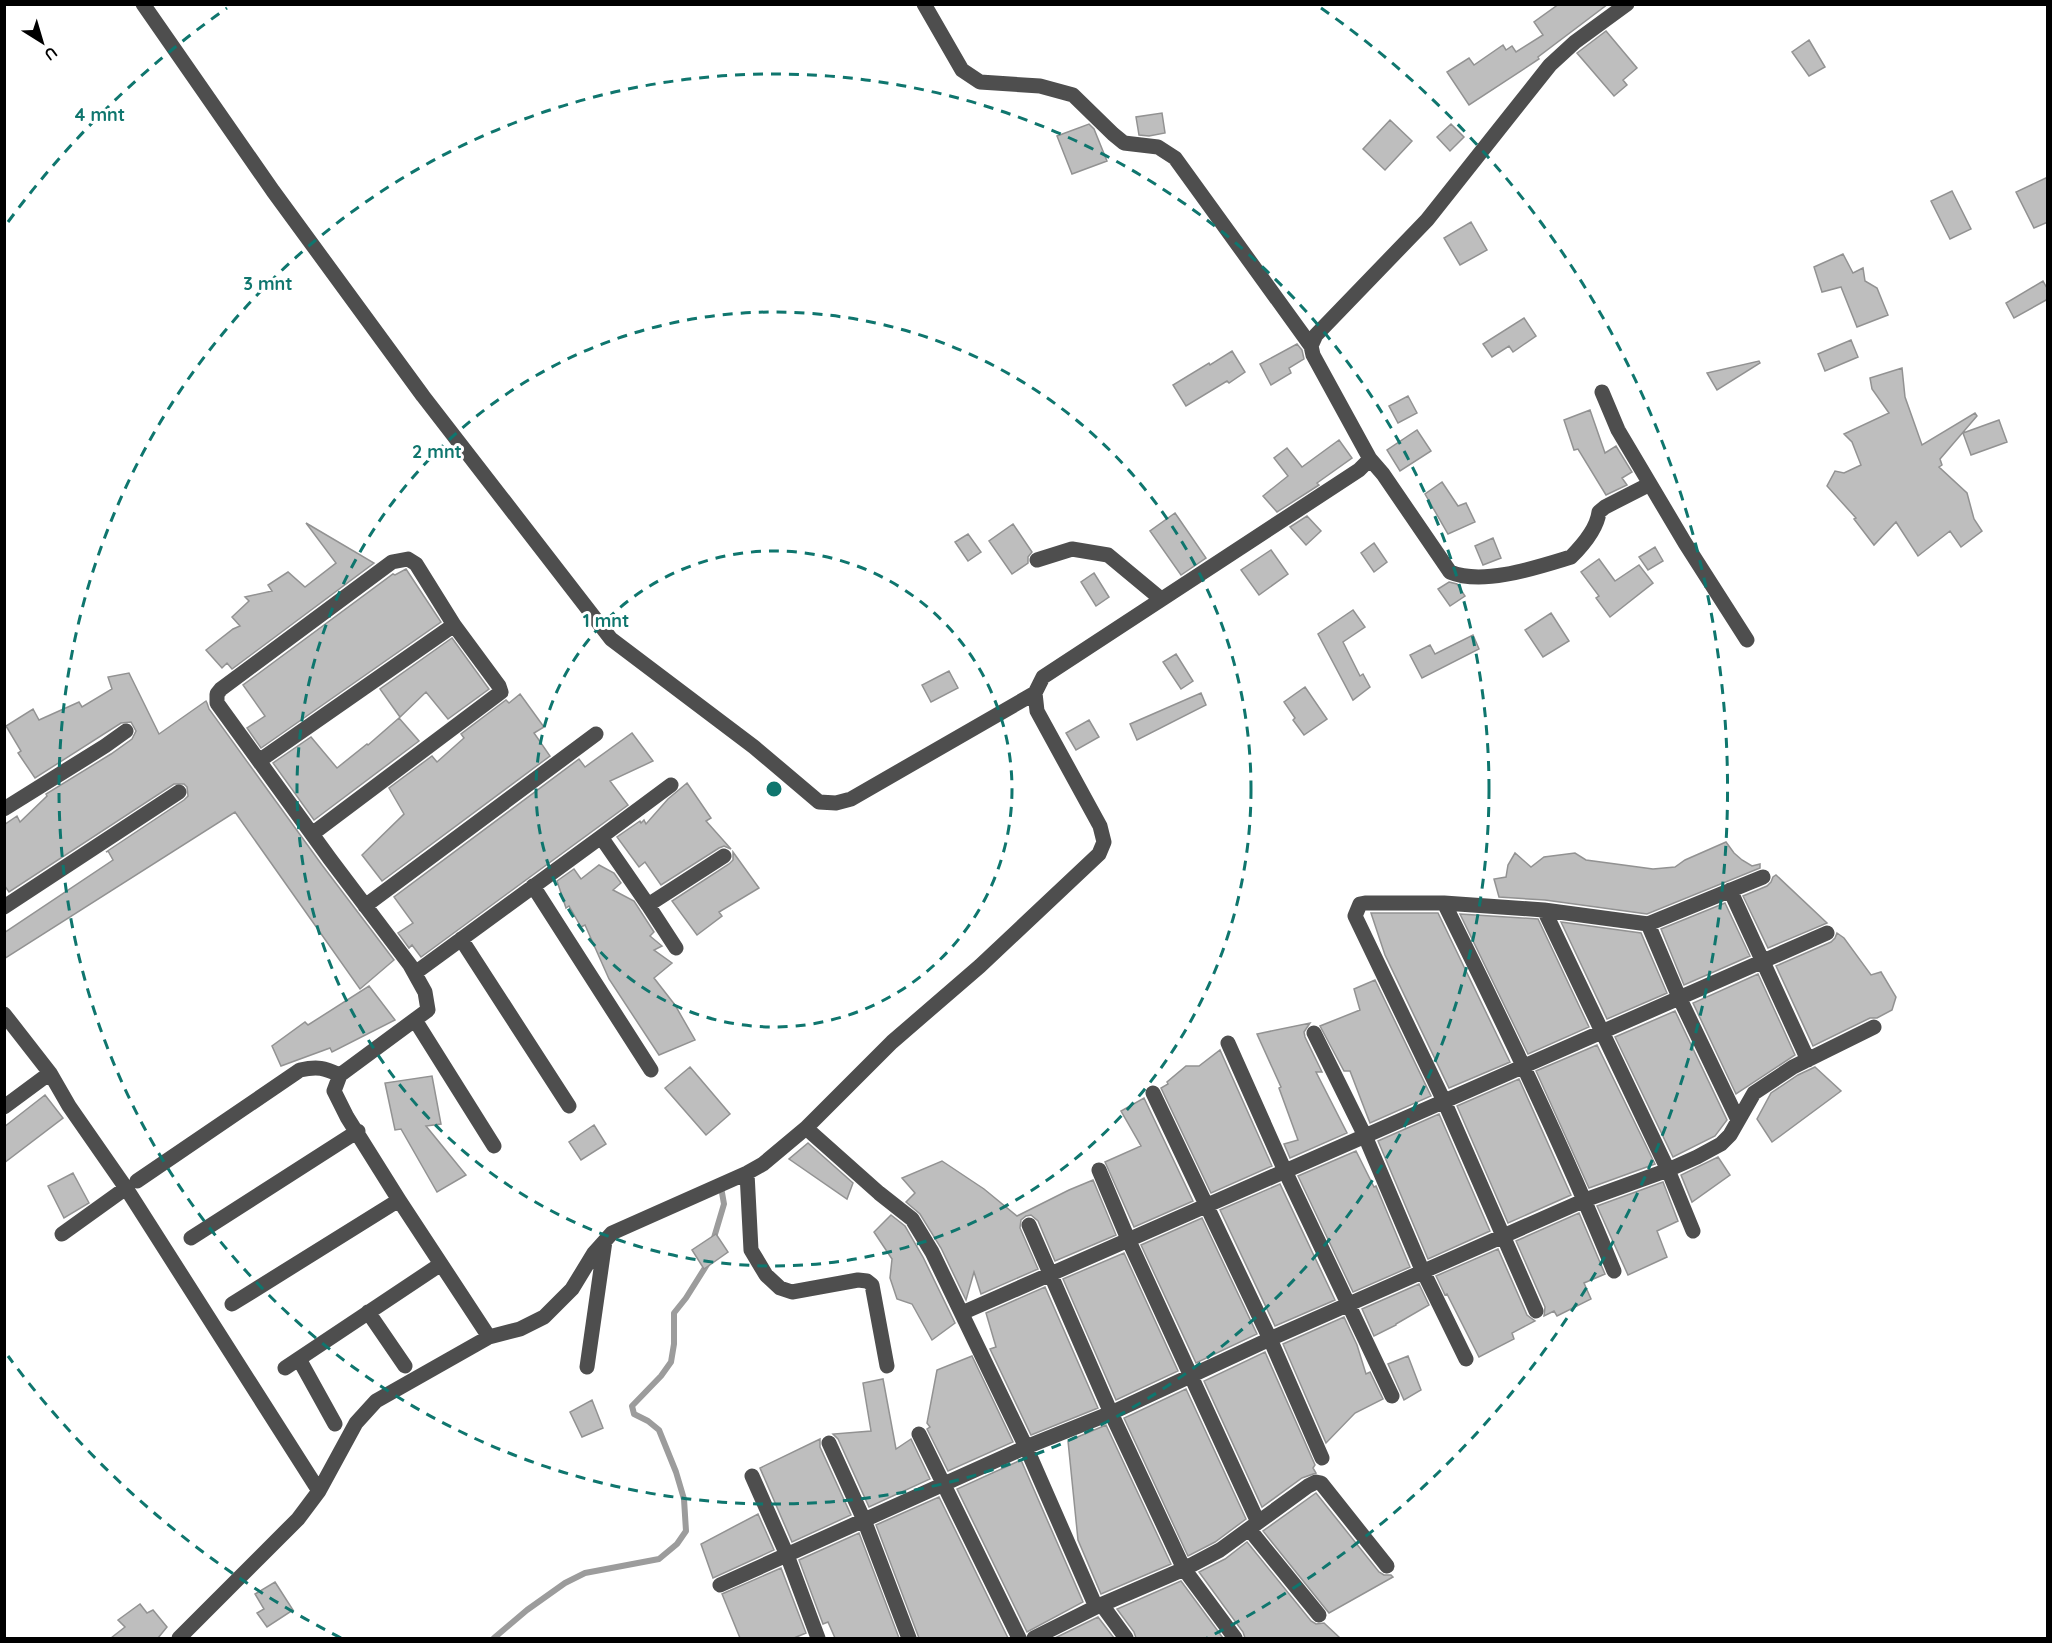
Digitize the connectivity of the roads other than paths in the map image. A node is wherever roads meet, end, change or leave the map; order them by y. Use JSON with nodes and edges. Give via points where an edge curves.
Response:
{"nodes":[{"id":1,"x":143,"y":4,"type":"edge"},
{"id":2,"x":924,"y":4,"type":"edge"},
{"id":3,"x":1627,"y":4,"type":"edge"},
{"id":4,"x":1311,"y":346,"type":"junction"},
{"id":5,"x":1602,"y":392,"type":"dead end"},
{"id":6,"x":1370,"y":459,"type":"junction"},
{"id":7,"x":1650,"y":484,"type":"junction"},
{"id":8,"x":1037,"y":560,"type":"dead end"},
{"id":9,"x":1161,"y":599,"type":"junction"},
{"id":10,"x":454,"y":625,"type":"junction"},
{"id":11,"x":1747,"y":640,"type":"dead end"},
{"id":12,"x":1035,"y":693,"type":"junction"},
{"id":13,"x":126,"y":731,"type":"dead end"},
{"id":14,"x":596,"y":734,"type":"dead end"},
{"id":15,"x":259,"y":761,"type":"junction"},
{"id":16,"x":671,"y":785,"type":"dead end"},
{"id":17,"x":179,"y":792,"type":"dead end"},
{"id":18,"x":4,"y":809,"type":"edge"},
{"id":19,"x":312,"y":834,"type":"junction"},
{"id":20,"x":601,"y":837,"type":"junction"},
{"id":21,"x":724,"y":856,"type":"dead end"},
{"id":22,"x":1763,"y":877,"type":"dead end"},
{"id":23,"x":533,"y":886,"type":"junction"},
{"id":24,"x":1730,"y":890,"type":"junction"},
{"id":25,"x":1444,"y":903,"type":"junction"},
{"id":26,"x":648,"y":904,"type":"junction"},
{"id":27,"x":365,"y":906,"type":"junction"},
{"id":28,"x":4,"y":907,"type":"edge"},
{"id":29,"x":1544,"y":910,"type":"junction"},
{"id":30,"x":1648,"y":924,"type":"junction"},
{"id":31,"x":1827,"y":933,"type":"dead end"},
{"id":32,"x":461,"y":939,"type":"junction"},
{"id":33,"x":676,"y":948,"type":"dead end"},
{"id":34,"x":1762,"y":960,"type":"junction"},
{"id":35,"x":415,"y":973,"type":"junction"},
{"id":36,"x":1679,"y":997,"type":"junction"},
{"id":37,"x":4,"y":1014,"type":"edge"},
{"id":38,"x":415,"y":1020,"type":"junction"},
{"id":39,"x":1874,"y":1027,"type":"dead end"},
{"id":40,"x":1601,"y":1031,"type":"junction"},
{"id":41,"x":1314,"y":1033,"type":"dead end"},
{"id":42,"x":1228,"y":1043,"type":"dead end"},
{"id":43,"x":1808,"y":1060,"type":"junction"},
{"id":44,"x":1524,"y":1065,"type":"junction"},
{"id":45,"x":651,"y":1070,"type":"dead end"},
{"id":46,"x":50,"y":1073,"type":"junction"},
{"id":47,"x":340,"y":1075,"type":"junction"},
{"id":48,"x":1153,"y":1093,"type":"dead end"},
{"id":49,"x":1444,"y":1101,"type":"junction"},
{"id":50,"x":569,"y":1106,"type":"dead end"},
{"id":51,"x":4,"y":1107,"type":"edge"},
{"id":52,"x":1738,"y":1120,"type":"junction"},
{"id":53,"x":806,"y":1128,"type":"junction"},
{"id":54,"x":357,"y":1131,"type":"junction"},
{"id":55,"x":1365,"y":1136,"type":"junction"},
{"id":56,"x":494,"y":1146,"type":"dead end"},
{"id":57,"x":1099,"y":1170,"type":"dead end"},
{"id":58,"x":1668,"y":1170,"type":"junction"},
{"id":59,"x":1285,"y":1171,"type":"junction"},
{"id":60,"x":747,"y":1173,"type":"junction"},
{"id":61,"x":132,"y":1185,"type":"junction"},
{"id":62,"x":399,"y":1200,"type":"junction"},
{"id":63,"x":1585,"y":1200,"type":"junction"},
{"id":64,"x":1206,"y":1205,"type":"junction"},
{"id":65,"x":1029,"y":1225,"type":"dead end"},
{"id":66,"x":1693,"y":1231,"type":"dead end"},
{"id":67,"x":62,"y":1234,"type":"dead end"},
{"id":68,"x":1504,"y":1236,"type":"junction"},
{"id":69,"x":191,"y":1238,"type":"dead end"},
{"id":70,"x":1128,"y":1239,"type":"junction"},
{"id":71,"x":605,"y":1241,"type":"junction"},
{"id":72,"x":441,"y":1264,"type":"junction"},
{"id":73,"x":1614,"y":1271,"type":"dead end"},
{"id":74,"x":1424,"y":1272,"type":"junction"},
{"id":75,"x":1051,"y":1274,"type":"junction"},
{"id":76,"x":232,"y":1304,"type":"dead end"},
{"id":77,"x":1348,"y":1306,"type":"junction"},
{"id":78,"x":1536,"y":1311,"type":"dead end"},
{"id":79,"x":368,"y":1312,"type":"junction"},
{"id":80,"x":962,"y":1312,"type":"junction"},
{"id":81,"x":489,"y":1337,"type":"junction"},
{"id":82,"x":1270,"y":1339,"type":"junction"},
{"id":83,"x":299,"y":1359,"type":"junction"},
{"id":84,"x":1466,"y":1359,"type":"dead end"},
{"id":85,"x":405,"y":1366,"type":"dead end"},
{"id":86,"x":887,"y":1366,"type":"dead end"},
{"id":87,"x":587,"y":1367,"type":"dead end"},
{"id":88,"x":285,"y":1368,"type":"dead end"},
{"id":89,"x":1191,"y":1375,"type":"junction"},
{"id":90,"x":1392,"y":1396,"type":"dead end"},
{"id":91,"x":1111,"y":1413,"type":"junction"},
{"id":92,"x":335,"y":1424,"type":"dead end"},
{"id":93,"x":919,"y":1434,"type":"dead end"},
{"id":94,"x":829,"y":1443,"type":"dead end"},
{"id":95,"x":1026,"y":1447,"type":"junction"},
{"id":96,"x":1322,"y":1458,"type":"dead end"},
{"id":97,"x":752,"y":1476,"type":"dead end"},
{"id":98,"x":944,"y":1484,"type":"junction"},
{"id":99,"x":319,"y":1491,"type":"junction"},
{"id":100,"x":864,"y":1520,"type":"junction"},
{"id":101,"x":1253,"y":1526,"type":"junction"},
{"id":102,"x":787,"y":1555,"type":"junction"},
{"id":103,"x":1387,"y":1566,"type":"dead end"},
{"id":104,"x":1184,"y":1569,"type":"junction"},
{"id":105,"x":720,"y":1585,"type":"dead end"},
{"id":106,"x":1099,"y":1606,"type":"junction"},
{"id":107,"x":1319,"y":1615,"type":"dead end"},
{"id":108,"x":815,"y":1637,"type":"edge"},
{"id":109,"x":179,"y":1638,"type":"edge"},
{"id":110,"x":909,"y":1638,"type":"edge"},
{"id":111,"x":1019,"y":1638,"type":"edge"},
{"id":112,"x":1034,"y":1638,"type":"edge"},
{"id":113,"x":1126,"y":1638,"type":"edge"},
{"id":114,"x":1235,"y":1638,"type":"edge"}],
"edges":[{"from":1,"to":12,"type":"street","via":[[273,191],[417,387],[611,639],[754,747],[819,802],[851,799]]},
{"from":2,"to":4,"type":"street","via":[[962,70],[980,82],[1040,86],[1072,95],[1124,143],[1158,147],[1175,158]]},
{"from":3,"to":4,"type":"street","via":[[1550,65],[1427,220],[1316,335]]},
{"from":4,"to":6,"type":"street"},
{"from":5,"to":7,"type":"street","via":[[1618,430]]},
{"from":6,"to":7,"type":"street","via":[[1450,572],[1460,576],[1488,578],[1571,557],[1598,521],[1599,512]]},
{"from":6,"to":9,"type":"street","via":[[1359,470]]},
{"from":7,"to":11,"type":"street"},
{"from":8,"to":9,"type":"street","via":[[1072,549],[1108,555]]},
{"from":9,"to":12,"type":"street","via":[[1043,677]]},
{"from":10,"to":15,"type":"street"},
{"from":10,"to":15,"type":"street","via":[[416,564],[408,559],[392,562],[220,689],[217,703]]},
{"from":10,"to":19,"type":"street","via":[[500,686],[500,694]]},
{"from":12,"to":53,"type":"street","via":[[1037,711],[1100,826],[1104,842],[1099,854],[892,1042]]},
{"from":13,"to":18,"type":"street"},
{"from":14,"to":27,"type":"street"},
{"from":15,"to":19,"type":"street"},
{"from":16,"to":20,"type":"street"},
{"from":17,"to":28,"type":"street"},
{"from":19,"to":27,"type":"street"},
{"from":20,"to":23,"type":"street"},
{"from":20,"to":26,"type":"street"},
{"from":21,"to":26,"type":"street"},
{"from":22,"to":24,"type":"street"},
{"from":23,"to":32,"type":"street"},
{"from":23,"to":45,"type":"street"},
{"from":24,"to":30,"type":"street"},
{"from":24,"to":34,"type":"street"},
{"from":25,"to":29,"type":"street"},
{"from":25,"to":44,"type":"street"},
{"from":25,"to":49,"type":"street","via":[[1365,903],[1360,904],[1355,916]]},
{"from":26,"to":33,"type":"street"},
{"from":27,"to":35,"type":"street"},
{"from":29,"to":30,"type":"street"},
{"from":29,"to":40,"type":"street"},
{"from":30,"to":36,"type":"street"},
{"from":31,"to":34,"type":"street"},
{"from":32,"to":35,"type":"street"},
{"from":32,"to":50,"type":"street"},
{"from":34,"to":36,"type":"street"},
{"from":34,"to":43,"type":"street"},
{"from":35,"to":38,"type":"street","via":[[425,992],[428,1010]]},
{"from":36,"to":40,"type":"street"},
{"from":36,"to":52,"type":"street"},
{"from":37,"to":46,"type":"street"},
{"from":38,"to":47,"type":"street"},
{"from":38,"to":56,"type":"street"},
{"from":39,"to":43,"type":"street"},
{"from":40,"to":44,"type":"street"},
{"from":40,"to":58,"type":"street"},
{"from":41,"to":55,"type":"street"},
{"from":42,"to":59,"type":"street"},
{"from":43,"to":52,"type":"street","via":[[1754,1093]]},
{"from":44,"to":49,"type":"street"},
{"from":44,"to":63,"type":"street"},
{"from":46,"to":51,"type":"street"},
{"from":46,"to":61,"type":"street","via":[[69,1106]]},
{"from":47,"to":54,"type":"street","via":[[334,1091]]},
{"from":47,"to":61,"type":"street","via":[[315,1066],[300,1070]]},
{"from":48,"to":64,"type":"street"},
{"from":49,"to":55,"type":"street"},
{"from":49,"to":68,"type":"street"},
{"from":52,"to":58,"type":"street","via":[[1721,1144]]},
{"from":53,"to":60,"type":"street"},
{"from":53,"to":80,"type":"street","via":[[912,1219]]},
{"from":54,"to":62,"type":"street"},
{"from":54,"to":69,"type":"street"},
{"from":55,"to":59,"type":"street"},
{"from":55,"to":74,"type":"street"},
{"from":57,"to":70,"type":"street"},
{"from":58,"to":63,"type":"street"},
{"from":58,"to":66,"type":"street"},
{"from":59,"to":64,"type":"street"},
{"from":59,"to":77,"type":"street"},
{"from":60,"to":71,"type":"street","via":[[632,1222]]},
{"from":60,"to":86,"type":"street","via":[[751,1250],[766,1275],[780,1288],[792,1292],[867,1281],[872,1286]]},
{"from":61,"to":67,"type":"street"},
{"from":61,"to":99,"type":"street"},
{"from":62,"to":72,"type":"street"},
{"from":62,"to":76,"type":"street"},
{"from":63,"to":68,"type":"street"},
{"from":63,"to":73,"type":"street"},
{"from":64,"to":70,"type":"street"},
{"from":64,"to":82,"type":"street"},
{"from":65,"to":75,"type":"street"},
{"from":68,"to":74,"type":"street"},
{"from":68,"to":78,"type":"street"},
{"from":70,"to":75,"type":"street"},
{"from":70,"to":89,"type":"street"},
{"from":71,"to":81,"type":"street","via":[[572,1289],[544,1317],[520,1329]]},
{"from":71,"to":87,"type":"street"},
{"from":72,"to":79,"type":"street"},
{"from":72,"to":81,"type":"street"},
{"from":74,"to":77,"type":"street"},
{"from":74,"to":84,"type":"street"},
{"from":75,"to":80,"type":"street"},
{"from":75,"to":91,"type":"street"},
{"from":77,"to":82,"type":"street"},
{"from":77,"to":90,"type":"street"},
{"from":79,"to":83,"type":"street"},
{"from":79,"to":85,"type":"street"},
{"from":80,"to":95,"type":"street"},
{"from":81,"to":99,"type":"street","via":[[376,1401],[356,1423]]},
{"from":82,"to":89,"type":"street"},
{"from":82,"to":96,"type":"street"},
{"from":83,"to":88,"type":"street"},
{"from":83,"to":92,"type":"street"},
{"from":89,"to":91,"type":"street"},
{"from":89,"to":101,"type":"street"},
{"from":91,"to":95,"type":"street"},
{"from":91,"to":104,"type":"street"},
{"from":93,"to":98,"type":"street"},
{"from":94,"to":100,"type":"street"},
{"from":95,"to":98,"type":"street"},
{"from":95,"to":106,"type":"street"},
{"from":97,"to":102,"type":"street"},
{"from":98,"to":100,"type":"street"},
{"from":98,"to":111,"type":"street"},
{"from":99,"to":109,"type":"street","via":[[290,1528]]},
{"from":100,"to":102,"type":"street"},
{"from":100,"to":110,"type":"street"},
{"from":101,"to":103,"type":"street","via":[[1308,1486],[1321,1483]]},
{"from":101,"to":104,"type":"street"},
{"from":101,"to":107,"type":"street"},
{"from":102,"to":105,"type":"street"},
{"from":102,"to":108,"type":"street"},
{"from":104,"to":106,"type":"street"},
{"from":104,"to":114,"type":"street"},
{"from":106,"to":112,"type":"street"},
{"from":106,"to":113,"type":"street"}]}
